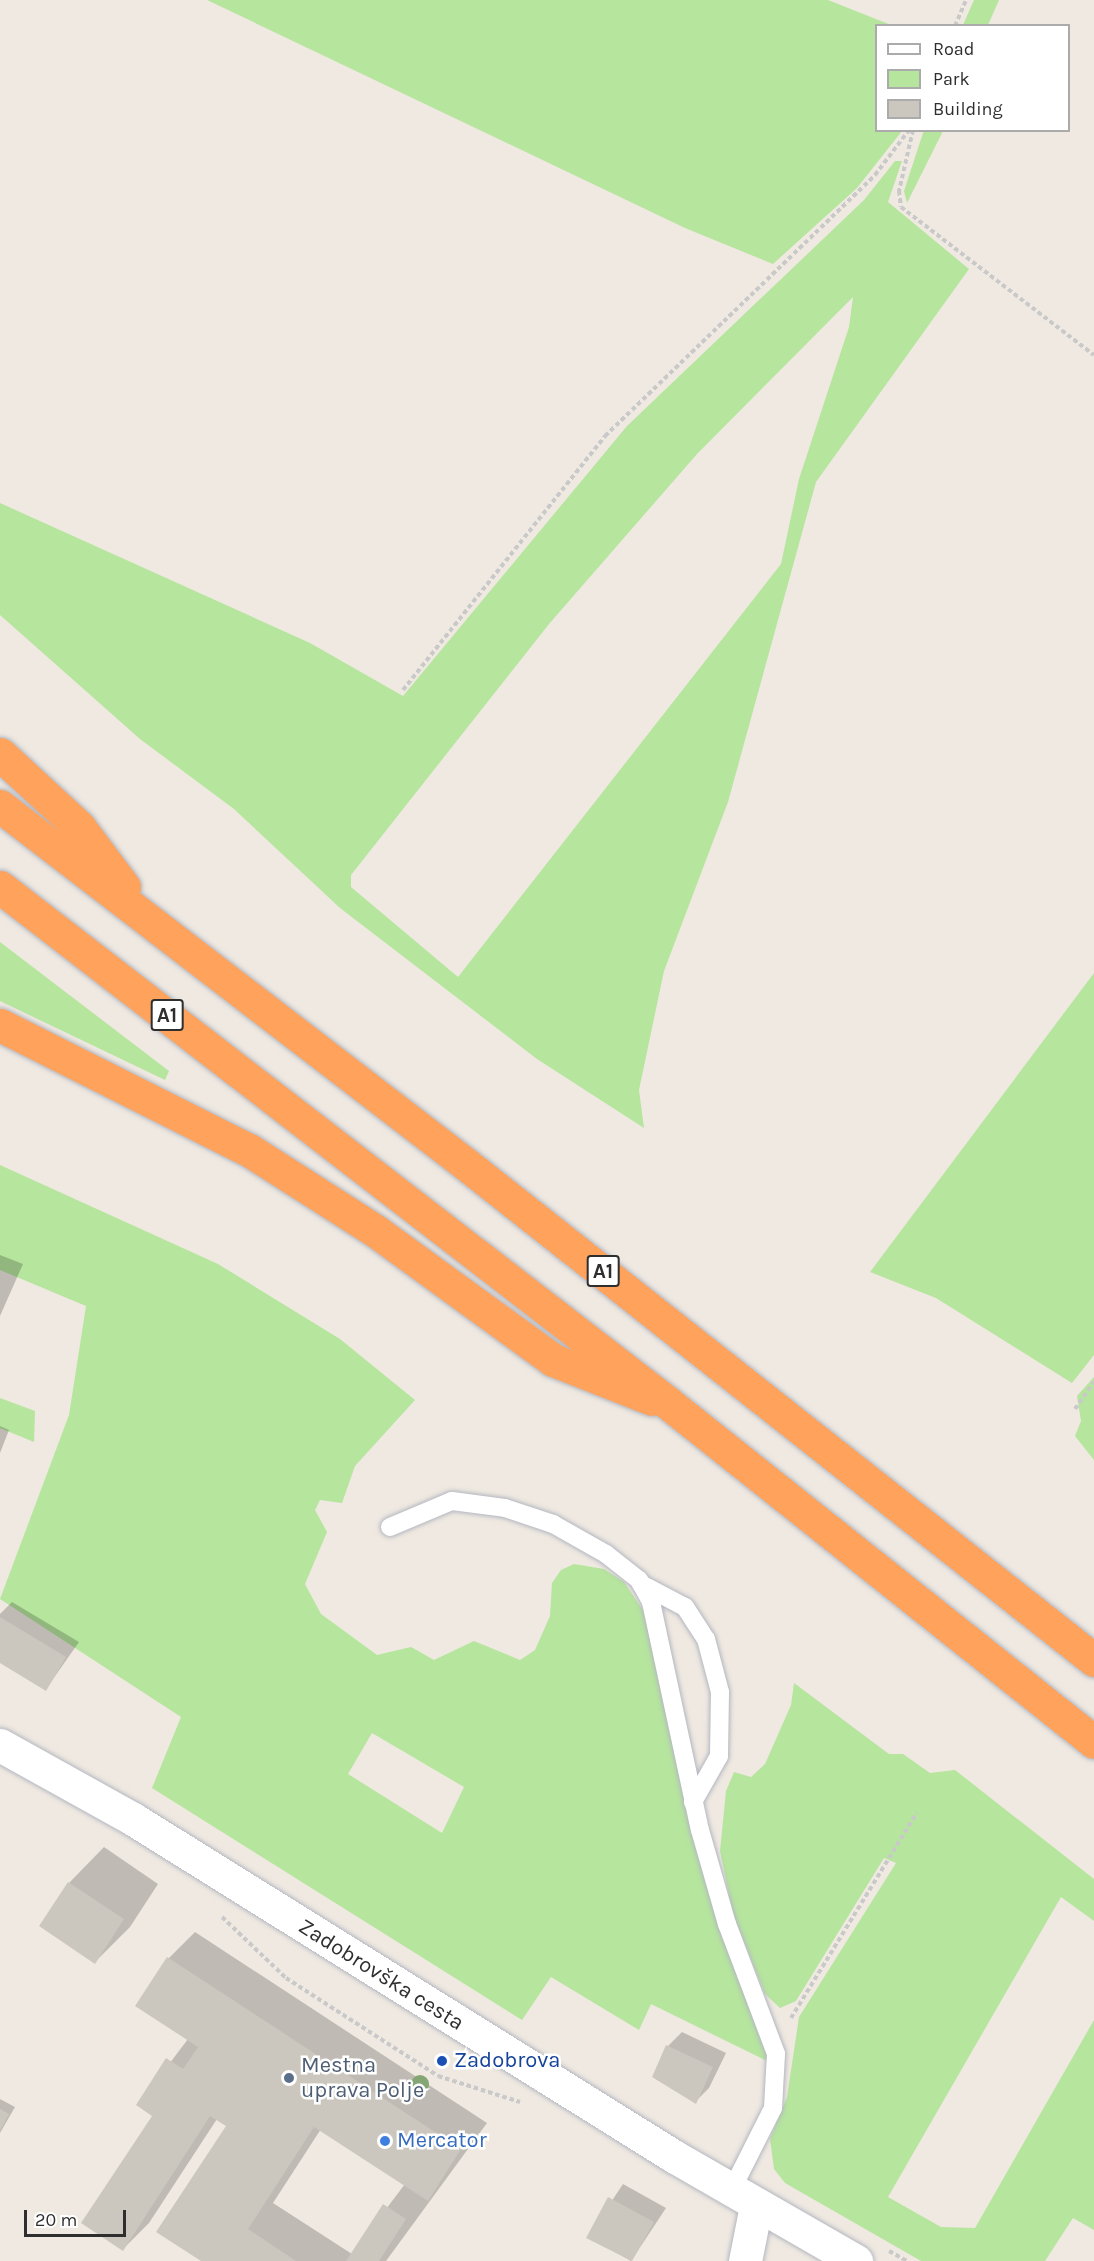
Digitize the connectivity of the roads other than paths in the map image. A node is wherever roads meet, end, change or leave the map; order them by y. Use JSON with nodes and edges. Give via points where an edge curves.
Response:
{"nodes":[{"id":1,"x":0,"y":754,"type":"edge"},
{"id":2,"x":0,"y":806,"type":"edge"},
{"id":3,"x":0,"y":887,"type":"edge"},
{"id":4,"x":148,"y":920,"type":"junction"},
{"id":5,"x":0,"y":1025,"type":"edge"},
{"id":6,"x":668,"y":1403,"type":"junction"},
{"id":7,"x":390,"y":1527,"type":"dead end"},
{"id":8,"x":641,"y":1584,"type":"junction"},
{"id":9,"x":1094,"y":1660,"type":"edge"},
{"id":10,"x":1094,"y":1742,"type":"edge"},
{"id":11,"x":0,"y":1745,"type":"edge"},
{"id":12,"x":693,"y":1802,"type":"junction"},
{"id":13,"x":744,"y":2198,"type":"junction"},
{"id":14,"x":745,"y":2261,"type":"edge"},
{"id":15,"x":856,"y":2261,"type":"edge"}],
"edges":[{"from":1,"to":4,"type":"highway","via":[[79,827]]},
{"from":2,"to":4,"type":"highway","number":"A1"},
{"from":3,"to":6,"type":"highway","number":"A1"},
{"from":4,"to":9,"type":"highway","number":"A1"},
{"from":5,"to":6,"type":"highway","via":[[169,1105],[249,1150],[377,1233],[553,1360],[610,1387]]},
{"from":6,"to":10,"type":"highway","number":"A1"},
{"from":7,"to":8,"type":"lane","via":[[452,1501],[505,1508],[571,1534],[606,1554]]},
{"from":8,"to":12,"type":"lane","via":[[651,1602]]},
{"from":8,"to":12,"type":"lane","via":[[685,1607],[706,1639],[720,1692],[719,1756]]},
{"from":11,"to":13,"type":"main road","name":"Zadobrovška cesta","via":[[134,1819]]},
{"from":12,"to":13,"type":"lane","via":[[727,1924],[773,2044],[778,2080]]},
{"from":13,"to":14,"type":"main road"},
{"from":13,"to":15,"type":"main road","name":"Zadobrovška cesta"}]}
